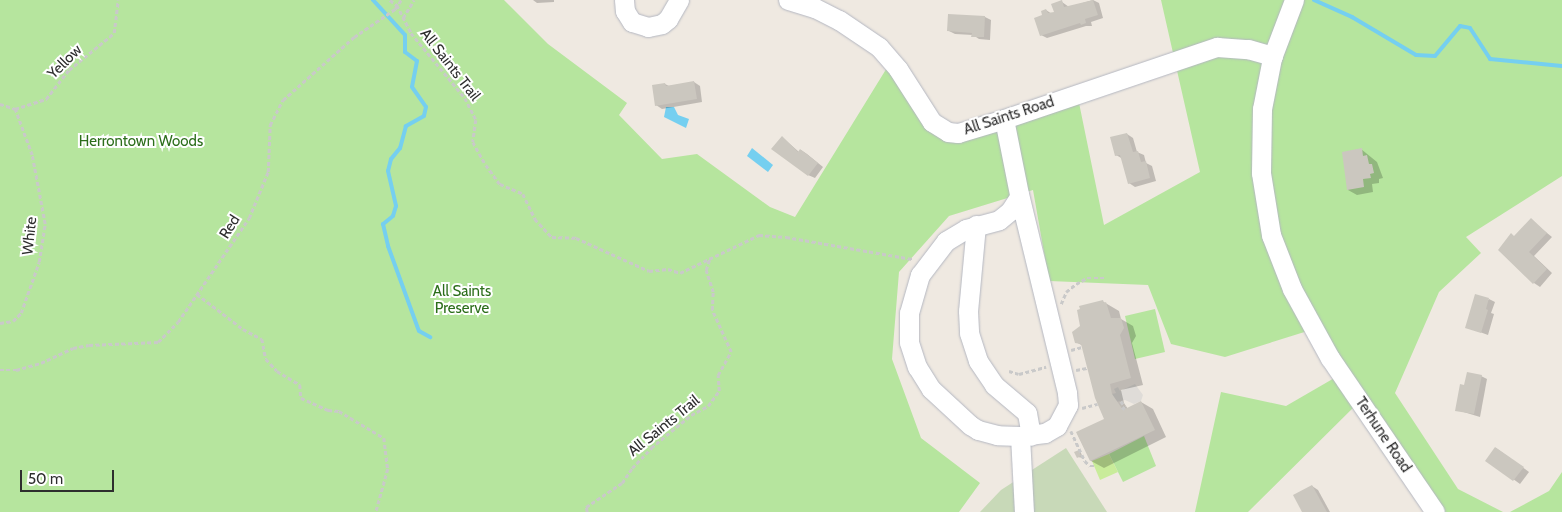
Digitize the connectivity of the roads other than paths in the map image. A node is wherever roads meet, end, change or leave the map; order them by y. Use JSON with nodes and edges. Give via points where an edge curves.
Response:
{"nodes":[{"id":1,"x":624,"y":0,"type":"edge"},
{"id":2,"x":679,"y":0,"type":"edge"},
{"id":3,"x":788,"y":0,"type":"edge"},
{"id":4,"x":1294,"y":0,"type":"edge"},
{"id":5,"x":1273,"y":56,"type":"junction"},
{"id":6,"x":1004,"y":120,"type":"junction"},
{"id":7,"x":1019,"y":196,"type":"junction"},
{"id":8,"x":976,"y":226,"type":"junction"},
{"id":9,"x":1026,"y":436,"type":"junction"},
{"id":10,"x":1024,"y":512,"type":"edge"},
{"id":11,"x":1435,"y":512,"type":"edge"}],
"edges":[{"from":1,"to":2,"type":"street","via":[[624,11],[632,22],[648,27],[668,19]]},
{"from":3,"to":6,"type":"street","name":"All Saints Road","via":[[839,20],[879,47],[898,69],[932,122],[940,128],[958,133]]},
{"from":4,"to":5,"type":"street","name":"Terhune Road"},
{"from":5,"to":6,"type":"street","name":"All Saints Road","via":[[1248,49],[1217,47]]},
{"from":5,"to":11,"type":"street","name":"Terhune Road","via":[[1263,102],[1260,144],[1264,201],[1272,235],[1288,280],[1330,358]]},
{"from":6,"to":7,"type":"street"},
{"from":7,"to":8,"type":"street","via":[[1010,211],[999,220]]},
{"from":7,"to":9,"type":"street","via":[[1068,399],[1066,413],[1057,426],[1045,433]]},
{"from":8,"to":9,"type":"street","via":[[969,333],[978,361],[994,385],[1027,414]]},
{"from":8,"to":9,"type":"street","via":[[951,237],[928,262],[916,286],[909,313],[909,342],[917,367],[939,399],[970,425],[989,434]]},
{"from":9,"to":10,"type":"street"}]}
